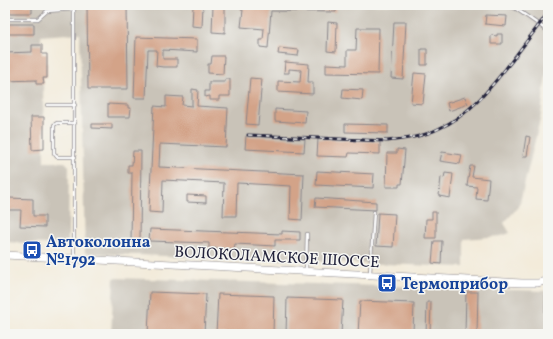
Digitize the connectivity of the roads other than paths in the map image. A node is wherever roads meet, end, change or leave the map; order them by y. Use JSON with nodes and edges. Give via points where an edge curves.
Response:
{"nodes":[{"id":1,"x":74,"y":5,"type":"edge"},
{"id":2,"x":485,"y":5,"type":"edge"},
{"id":3,"x":74,"y":9,"type":"junction"},
{"id":4,"x":5,"y":19,"type":"edge"},
{"id":5,"x":548,"y":31,"type":"edge"},
{"id":6,"x":47,"y":105,"type":"dead end"},
{"id":7,"x":74,"y":105,"type":"junction"},
{"id":8,"x":75,"y":123,"type":"junction"},
{"id":9,"x":75,"y":157,"type":"junction"},
{"id":10,"x":374,"y":212,"type":"dead end"},
{"id":11,"x":307,"y":234,"type":"dead end"},
{"id":12,"x":5,"y":255,"type":"edge"},
{"id":13,"x":74,"y":259,"type":"junction"},
{"id":14,"x":306,"y":272,"type":"junction"},
{"id":15,"x":370,"y":275,"type":"junction"},
{"id":16,"x":547,"y":281,"type":"edge"},
{"id":17,"x":546,"y":334,"type":"edge"}],
"edges":[{"from":1,"to":3,"type":"lane"},
{"from":2,"to":5,"type":"lane","via":[[515,8]]},
{"from":3,"to":4,"type":"lane","via":[[47,11],[38,19]]},
{"from":3,"to":7,"type":"lane"},
{"from":6,"to":7,"type":"lane"},
{"from":7,"to":8,"type":"lane"},
{"from":8,"to":9,"type":"lane"},
{"from":8,"to":9,"type":"lane","via":[[54,125],[54,153],[57,157]]},
{"from":9,"to":13,"type":"lane"},
{"from":10,"to":15,"type":"lane"},
{"from":11,"to":14,"type":"lane"},
{"from":12,"to":13,"type":"street","name":"ВОЛОКОЛАМСКОЕ ШОССЕ"},
{"from":13,"to":14,"type":"street","name":"ВОЛОКОЛАМСКОЕ ШОССЕ"},
{"from":14,"to":15,"type":"street","name":"ВОЛОКОЛАМСКОЕ ШОССЕ"},
{"from":15,"to":16,"type":"street","name":"ВОЛОКОЛАМСКОЕ ШОССЕ","via":[[522,283]]},
{"from":16,"to":17,"type":"lane"}]}
